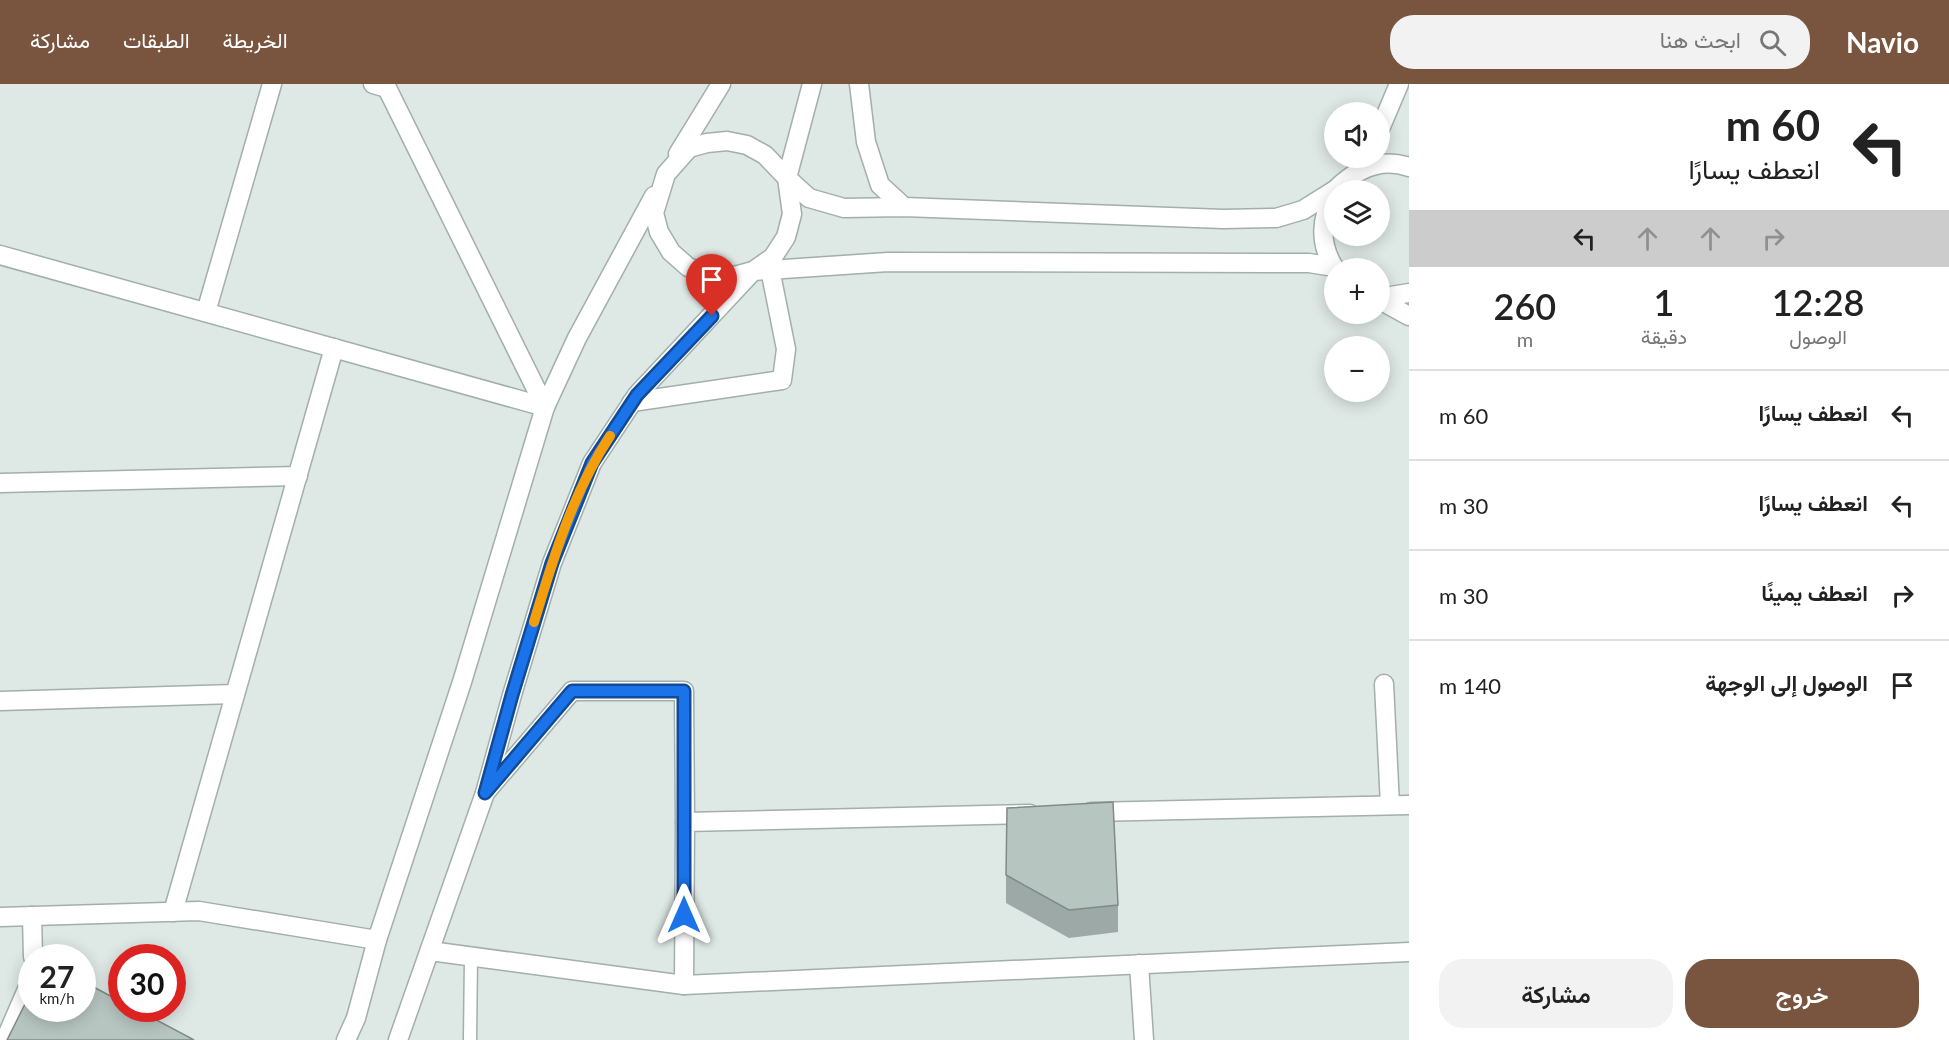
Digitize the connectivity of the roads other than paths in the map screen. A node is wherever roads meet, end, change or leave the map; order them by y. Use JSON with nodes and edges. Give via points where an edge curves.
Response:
{"nodes":[{"id":1,"x":272,"y":84,"type":"edge"},
{"id":2,"x":721,"y":84,"type":"edge"},
{"id":3,"x":812,"y":84,"type":"edge"},
{"id":4,"x":859,"y":84,"type":"edge"},
{"id":5,"x":1399,"y":84,"type":"edge"},
{"id":6,"x":382,"y":85,"type":"edge"},
{"id":7,"x":1390,"y":105,"type":"edge"},
{"id":8,"x":1409,"y":167,"type":"edge"},
{"id":9,"x":1357,"y":168,"type":"edge"},
{"id":10,"x":666,"y":174,"type":"junction"},
{"id":11,"x":1351,"y":176,"type":"junction"},
{"id":12,"x":787,"y":178,"type":"junction"},
{"id":13,"x":1346,"y":180,"type":"edge"},
{"id":14,"x":1324,"y":197,"type":"edge"},
{"id":15,"x":904,"y":207,"type":"junction"},
{"id":16,"x":1324,"y":218,"type":"edge"},
{"id":17,"x":1324,"y":242,"type":"edge"},
{"id":18,"x":0,"y":255,"type":"edge"},
{"id":19,"x":1324,"y":266,"type":"edge"},
{"id":20,"x":762,"y":270,"type":"junction"},
{"id":21,"x":1409,"y":294,"type":"edge"},
{"id":22,"x":1390,"y":297,"type":"edge"},
{"id":23,"x":1390,"y":304,"type":"edge"},
{"id":24,"x":206,"y":312,"type":"junction"},
{"id":25,"x":1409,"y":316,"type":"edge"},
{"id":26,"x":334,"y":348,"type":"junction"},
{"id":27,"x":632,"y":402,"type":"junction"},
{"id":28,"x":545,"y":407,"type":"junction"},
{"id":29,"x":298,"y":476,"type":"junction"},
{"id":30,"x":0,"y":483,"type":"edge"},
{"id":31,"x":1384,"y":684,"type":"dead end"},
{"id":32,"x":236,"y":694,"type":"junction"},
{"id":33,"x":0,"y":701,"type":"edge"},
{"id":34,"x":485,"y":793,"type":"junction"},
{"id":35,"x":1390,"y":805,"type":"junction"},
{"id":36,"x":1409,"y":805,"type":"edge"},
{"id":37,"x":1079,"y":813,"type":"edge"},
{"id":38,"x":1043,"y":814,"type":"edge"},
{"id":39,"x":685,"y":822,"type":"junction"},
{"id":40,"x":173,"y":912,"type":"junction"},
{"id":41,"x":32,"y":916,"type":"junction"},
{"id":42,"x":0,"y":917,"type":"edge"},
{"id":43,"x":378,"y":940,"type":"junction"},
{"id":44,"x":33,"y":944,"type":"edge"},
{"id":45,"x":430,"y":951,"type":"junction"},
{"id":46,"x":1409,"y":952,"type":"edge"},
{"id":47,"x":471,"y":957,"type":"junction"},
{"id":48,"x":1139,"y":964,"type":"junction"},
{"id":49,"x":684,"y":985,"type":"junction"},
{"id":50,"x":18,"y":1010,"type":"edge"},
{"id":51,"x":5,"y":1040,"type":"edge"},
{"id":52,"x":346,"y":1040,"type":"edge"},
{"id":53,"x":398,"y":1040,"type":"edge"},
{"id":54,"x":470,"y":1040,"type":"edge"},
{"id":55,"x":1144,"y":1040,"type":"edge"}],
"edges":[{"from":1,"to":24,"type":"street"},
{"from":2,"to":10,"type":"street"},
{"from":3,"to":12,"type":"street"},
{"from":4,"to":15,"type":"street","via":[[866,142],[880,185]]},
{"from":5,"to":7,"type":"street"},
{"from":6,"to":28,"type":"street"},
{"from":8,"to":11,"type":"street","via":[[1384,163],[1365,167]]},
{"from":9,"to":11,"type":"street"},
{"from":10,"to":12,"type":"street","via":[[689,148],[727,141],[765,154]]},
{"from":10,"to":20,"type":"street","via":[[654,213],[659,232],[671,252],[688,267],[709,276],[731,278]]},
{"from":10,"to":28,"type":"street","via":[[577,338]]},
{"from":11,"to":13,"type":"street"},
{"from":12,"to":15,"type":"street","via":[[809,198],[844,208]]},
{"from":12,"to":20,"type":"street","via":[[792,214],[786,237]]},
{"from":14,"to":15,"type":"street","via":[[1303,210],[1275,218]]},
{"from":16,"to":17,"type":"street"},
{"from":18,"to":24,"type":"street"},
{"from":19,"to":20,"type":"street","via":[[888,262]]},
{"from":20,"to":27,"type":"street"},
{"from":20,"to":27,"type":"street","via":[[786,349],[783,381]]},
{"from":21,"to":22,"type":"street"},
{"from":23,"to":25,"type":"street"},
{"from":24,"to":26,"type":"street"},
{"from":26,"to":28,"type":"street"},
{"from":26,"to":29,"type":"street"},
{"from":27,"to":34,"type":"street","via":[[592,463],[552,563]]},
{"from":28,"to":43,"type":"street","via":[[462,682]]},
{"from":29,"to":30,"type":"street"},
{"from":29,"to":32,"type":"street"},
{"from":31,"to":35,"type":"street"},
{"from":32,"to":33,"type":"street"},
{"from":32,"to":40,"type":"street"},
{"from":34,"to":39,"type":"street","via":[[572,691],[684,691]]},
{"from":34,"to":45,"type":"street"},
{"from":35,"to":36,"type":"street"},
{"from":35,"to":37,"type":"street"},
{"from":38,"to":39,"type":"street"},
{"from":39,"to":49,"type":"street"},
{"from":40,"to":41,"type":"street"},
{"from":40,"to":43,"type":"street","via":[[199,911]]},
{"from":41,"to":42,"type":"street"},
{"from":41,"to":44,"type":"street"},
{"from":43,"to":52,"type":"street"},
{"from":45,"to":47,"type":"street"},
{"from":45,"to":53,"type":"street"},
{"from":46,"to":48,"type":"street"},
{"from":47,"to":49,"type":"street"},
{"from":47,"to":54,"type":"lane"},
{"from":48,"to":49,"type":"street"},
{"from":48,"to":55,"type":"street"},
{"from":50,"to":51,"type":"street"}]}
